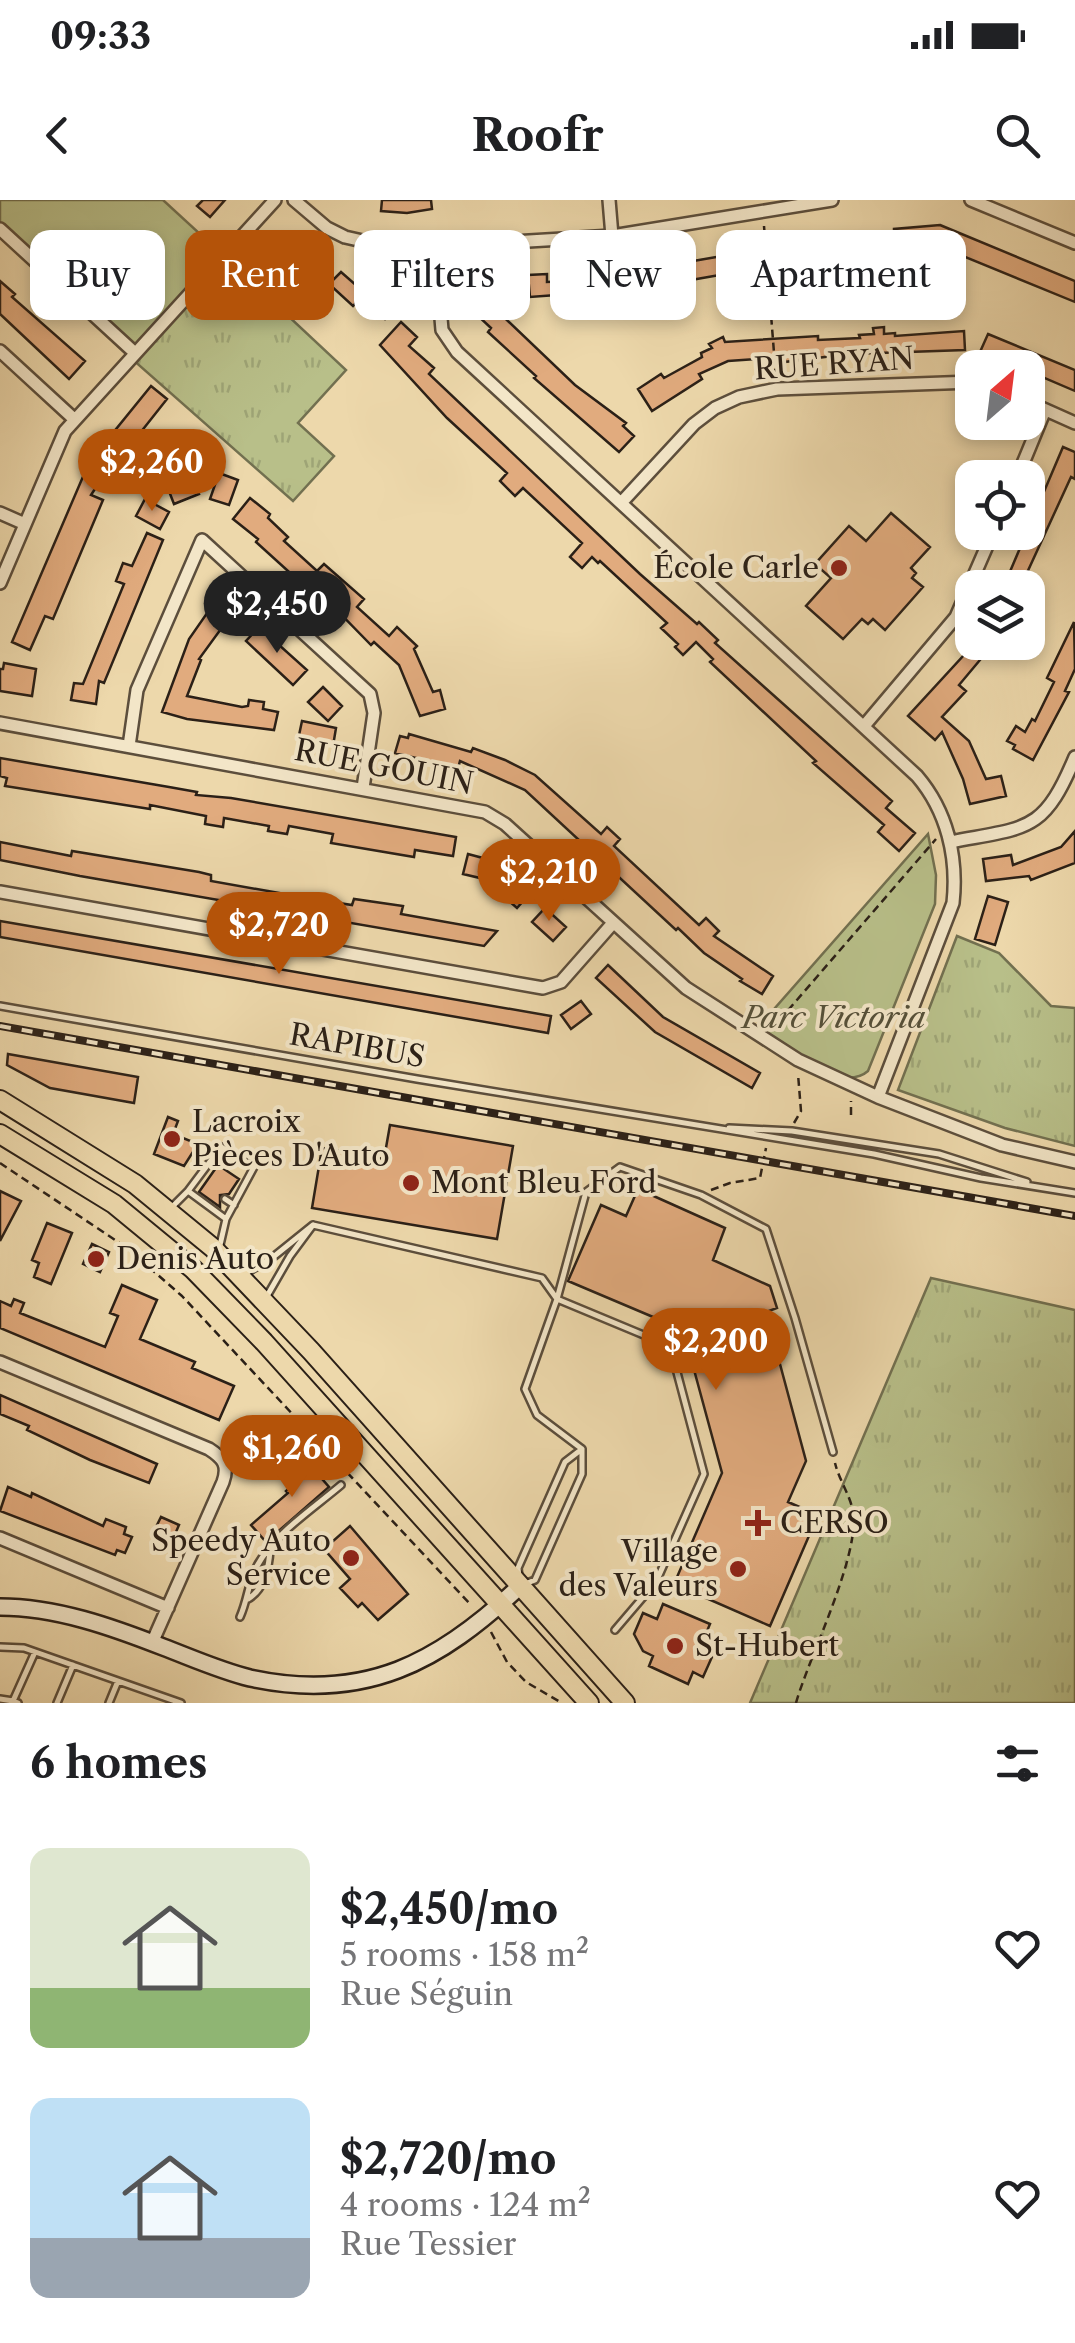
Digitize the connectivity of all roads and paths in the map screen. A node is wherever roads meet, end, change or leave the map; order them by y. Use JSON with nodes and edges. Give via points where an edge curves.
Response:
{"nodes":[{"id":1,"x":275,"y":200,"type":"edge"},
{"id":2,"x":294,"y":200,"type":"edge"},
{"id":3,"x":610,"y":200,"type":"edge"},
{"id":4,"x":832,"y":200,"type":"edge"},
{"id":5,"x":971,"y":200,"type":"edge"},
{"id":6,"x":778,"y":204,"type":"edge"},
{"id":7,"x":762,"y":211,"type":"junction"},
{"id":8,"x":0,"y":228,"type":"edge"},
{"id":9,"x":612,"y":230,"type":"edge"},
{"id":10,"x":648,"y":230,"type":"edge"},
{"id":11,"x":354,"y":239,"type":"edge"},
{"id":12,"x":1075,"y":243,"type":"edge"},
{"id":13,"x":441,"y":320,"type":"edge"},
{"id":14,"x":0,"y":352,"type":"edge"},
{"id":15,"x":134,"y":353,"type":"junction"},
{"id":16,"x":955,"y":383,"type":"edge"},
{"id":17,"x":777,"y":389,"type":"junction"},
{"id":18,"x":1045,"y":410,"type":"edge"},
{"id":19,"x":74,"y":419,"type":"junction"},
{"id":20,"x":1075,"y":422,"type":"edge"},
{"id":21,"x":621,"y":503,"type":"junction"},
{"id":22,"x":0,"y":514,"type":"edge"},
{"id":23,"x":25,"y":524,"type":"junction"},
{"id":24,"x":985,"y":550,"type":"edge"},
{"id":25,"x":0,"y":582,"type":"edge"},
{"id":26,"x":0,"y":723,"type":"edge"},
{"id":27,"x":864,"y":726,"type":"junction"},
{"id":28,"x":129,"y":746,"type":"junction"},
{"id":29,"x":1075,"y":757,"type":"edge"},
{"id":30,"x":362,"y":788,"type":"junction"},
{"id":31,"x":949,"y":838,"type":"junction"},
{"id":32,"x":0,"y":892,"type":"edge"},
{"id":33,"x":613,"y":923,"type":"junction"},
{"id":34,"x":0,"y":1006,"type":"edge"},
{"id":35,"x":765,"y":1040,"type":"junction"},
{"id":36,"x":798,"y":1060,"type":"junction"},
{"id":37,"x":878,"y":1097,"type":"junction"},
{"id":38,"x":852,"y":1099,"type":"dead end"},
{"id":39,"x":0,"y":1100,"type":"edge"},
{"id":40,"x":851,"y":1115,"type":"dead end"},
{"id":41,"x":706,"y":1126,"type":"junction"},
{"id":42,"x":792,"y":1131,"type":"junction"},
{"id":43,"x":0,"y":1134,"type":"edge"},
{"id":44,"x":768,"y":1143,"type":"dead end"},
{"id":45,"x":1075,"y":1162,"type":"edge"},
{"id":46,"x":0,"y":1164,"type":"edge"},
{"id":47,"x":205,"y":1168,"type":"junction"},
{"id":48,"x":212,"y":1173,"type":"dead end"},
{"id":49,"x":197,"y":1179,"type":"junction"},
{"id":50,"x":204,"y":1184,"type":"dead end"},
{"id":51,"x":233,"y":1187,"type":"dead end"},
{"id":52,"x":1042,"y":1187,"type":"junction"},
{"id":53,"x":188,"y":1191,"type":"junction"},
{"id":54,"x":240,"y":1192,"type":"junction"},
{"id":55,"x":1075,"y":1193,"type":"edge"},
{"id":56,"x":701,"y":1195,"type":"junction"},
{"id":57,"x":226,"y":1199,"type":"dead end"},
{"id":58,"x":234,"y":1205,"type":"junction"},
{"id":59,"x":169,"y":1210,"type":"junction"},
{"id":60,"x":226,"y":1219,"type":"junction"},
{"id":61,"x":313,"y":1226,"type":"junction"},
{"id":62,"x":218,"y":1252,"type":"junction"},
{"id":63,"x":240,"y":1276,"type":"junction"},
{"id":64,"x":556,"y":1299,"type":"junction"},
{"id":65,"x":266,"y":1304,"type":"junction"},
{"id":66,"x":0,"y":1362,"type":"edge"},
{"id":67,"x":582,"y":1449,"type":"junction"},
{"id":68,"x":832,"y":1452,"type":"joint"},
{"id":69,"x":341,"y":1484,"type":"dead end"},
{"id":70,"x":0,"y":1538,"type":"edge"},
{"id":71,"x":270,"y":1550,"type":"junction"},
{"id":72,"x":520,"y":1586,"type":"junction"},
{"id":73,"x":248,"y":1599,"type":"junction"},
{"id":74,"x":500,"y":1605,"type":"junction"},
{"id":75,"x":0,"y":1607,"type":"edge"},
{"id":76,"x":168,"y":1608,"type":"junction"},
{"id":77,"x":240,"y":1617,"type":"dead end"},
{"id":78,"x":484,"y":1620,"type":"junction"},
{"id":79,"x":615,"y":1630,"type":"dead end"},
{"id":80,"x":152,"y":1642,"type":"junction"},
{"id":81,"x":1,"y":1650,"type":"edge"},
{"id":82,"x":34,"y":1652,"type":"junction"},
{"id":83,"x":73,"y":1665,"type":"junction"},
{"id":84,"x":118,"y":1681,"type":"junction"},
{"id":85,"x":0,"y":1699,"type":"edge"},
{"id":86,"x":16,"y":1702,"type":"edge"},
{"id":87,"x":57,"y":1703,"type":"edge"},
{"id":88,"x":108,"y":1703,"type":"edge"},
{"id":89,"x":180,"y":1703,"type":"edge"},
{"id":90,"x":562,"y":1703,"type":"edge"},
{"id":91,"x":589,"y":1703,"type":"edge"},
{"id":92,"x":626,"y":1703,"type":"edge"},
{"id":93,"x":796,"y":1703,"type":"edge"}],
"edges":[{"from":1,"to":15,"type":"street"},
{"from":2,"to":11,"type":"street","via":[[327,228]]},
{"from":3,"to":9,"type":"street"},
{"from":4,"to":6,"type":"street"},
{"from":5,"to":12,"type":"street"},
{"from":6,"to":7,"type":"street"},
{"from":7,"to":10,"type":"street"},
{"from":7,"to":17,"type":"path"},
{"from":8,"to":15,"type":"street"},
{"from":13,"to":21,"type":"street","via":[[448,342]]},
{"from":14,"to":19,"type":"street"},
{"from":15,"to":19,"type":"street"},
{"from":16,"to":17,"type":"street","name":"RUE RYAN"},
{"from":17,"to":21,"type":"street","name":"RUE RYAN","via":[[739,397],[704,415]]},
{"from":18,"to":20,"type":"street"},
{"from":19,"to":23,"type":"street"},
{"from":21,"to":27,"type":"street"},
{"from":22,"to":23,"type":"street"},
{"from":23,"to":25,"type":"street"},
{"from":24,"to":27,"type":"street","via":[[956,616]]},
{"from":26,"to":28,"type":"street","name":"RUE GOUIN"},
{"from":27,"to":31,"type":"street","via":[[928,790]]},
{"from":28,"to":30,"type":"street","name":"RUE GOUIN"},
{"from":28,"to":30,"type":"street","via":[[137,690],[202,540],[370,694],[374,713]]},
{"from":29,"to":31,"type":"street","via":[[1055,800],[1036,821]]},
{"from":30,"to":33,"type":"street","name":"RUE GOUIN","via":[[485,812]]},
{"from":31,"to":35,"type":"path","via":[[933,841]]},
{"from":31,"to":37,"type":"street","via":[[949,918]]},
{"from":32,"to":33,"type":"street","via":[[543,988],[561,982]]},
{"from":33,"to":35,"type":"street","name":"RUE GOUIN","via":[[698,998]]},
{"from":34,"to":41,"type":"lane","name":"RAPIBUS"},
{"from":35,"to":36,"type":"street","name":"RUE GOUIN"},
{"from":36,"to":37,"type":"street","name":"RUE GOUIN"},
{"from":36,"to":42,"type":"path","via":[[800,1111]]},
{"from":37,"to":45,"type":"street","name":"RUE GOUIN","via":[[1002,1145]]},
{"from":38,"to":40,"type":"path"},
{"from":39,"to":59,"type":"main road"},
{"from":41,"to":42,"type":"lane","name":"RAPIBUS"},
{"from":41,"to":52,"type":"lane","name":"RAPIBUS"},
{"from":42,"to":52,"type":"lane","name":"RAPIBUS","via":[[939,1154]]},
{"from":43,"to":74,"type":"main road","via":[[114,1204],[193,1269]]},
{"from":44,"to":56,"type":"path","via":[[760,1178]]},
{"from":46,"to":78,"type":"path","via":[[116,1240],[182,1296]]},
{"from":47,"to":48,"type":"lane"},
{"from":47,"to":49,"type":"lane"},
{"from":47,"to":54,"type":"lane","via":[[221,1147],[254,1168]]},
{"from":49,"to":50,"type":"lane"},
{"from":49,"to":53,"type":"lane"},
{"from":51,"to":54,"type":"lane"},
{"from":52,"to":55,"type":"lane","name":"RAPIBUS"},
{"from":53,"to":59,"type":"lane"},
{"from":53,"to":60,"type":"lane"},
{"from":54,"to":58,"type":"lane"},
{"from":56,"to":64,"type":"lane","via":[[620,1167],[586,1192]]},
{"from":56,"to":68,"type":"lane","via":[[766,1229]]},
{"from":57,"to":58,"type":"lane"},
{"from":58,"to":60,"type":"lane"},
{"from":59,"to":62,"type":"main road"},
{"from":60,"to":62,"type":"lane"},
{"from":61,"to":63,"type":"lane"},
{"from":61,"to":64,"type":"lane","via":[[542,1278]]},
{"from":61,"to":65,"type":"lane","via":[[268,1290]]},
{"from":62,"to":63,"type":"main road"},
{"from":63,"to":65,"type":"main road"},
{"from":64,"to":67,"type":"lane","via":[[525,1389],[537,1415]]},
{"from":64,"to":79,"type":"lane","via":[[670,1346],[704,1474],[656,1582]]},
{"from":65,"to":72,"type":"main road"},
{"from":66,"to":76,"type":"street","via":[[224,1460],[223,1482]]},
{"from":67,"to":72,"type":"lane","via":[[565,1462],[518,1568]]},
{"from":67,"to":72,"type":"lane","via":[[582,1474],[534,1580]]},
{"from":68,"to":93,"type":"path","via":[[852,1507],[854,1539]]},
{"from":69,"to":71,"type":"lane"},
{"from":70,"to":76,"type":"street"},
{"from":71,"to":73,"type":"lane","via":[[247,1588]]},
{"from":71,"to":73,"type":"lane","via":[[258,1593]]},
{"from":72,"to":74,"type":"street"},
{"from":72,"to":92,"type":"main road"},
{"from":73,"to":77,"type":"lane"},
{"from":74,"to":78,"type":"street"},
{"from":74,"to":91,"type":"main road"},
{"from":75,"to":80,"type":"street","via":[[84,1620]]},
{"from":76,"to":80,"type":"street"},
{"from":78,"to":80,"type":"street","via":[[412,1666],[334,1685],[262,1681]]},
{"from":78,"to":90,"type":"path","via":[[507,1662]]},
{"from":81,"to":82,"type":"lane"},
{"from":82,"to":83,"type":"lane"},
{"from":82,"to":86,"type":"lane"},
{"from":83,"to":84,"type":"lane"},
{"from":83,"to":87,"type":"lane"},
{"from":84,"to":88,"type":"lane"},
{"from":84,"to":89,"type":"lane"},
{"from":85,"to":86,"type":"lane"}]}
